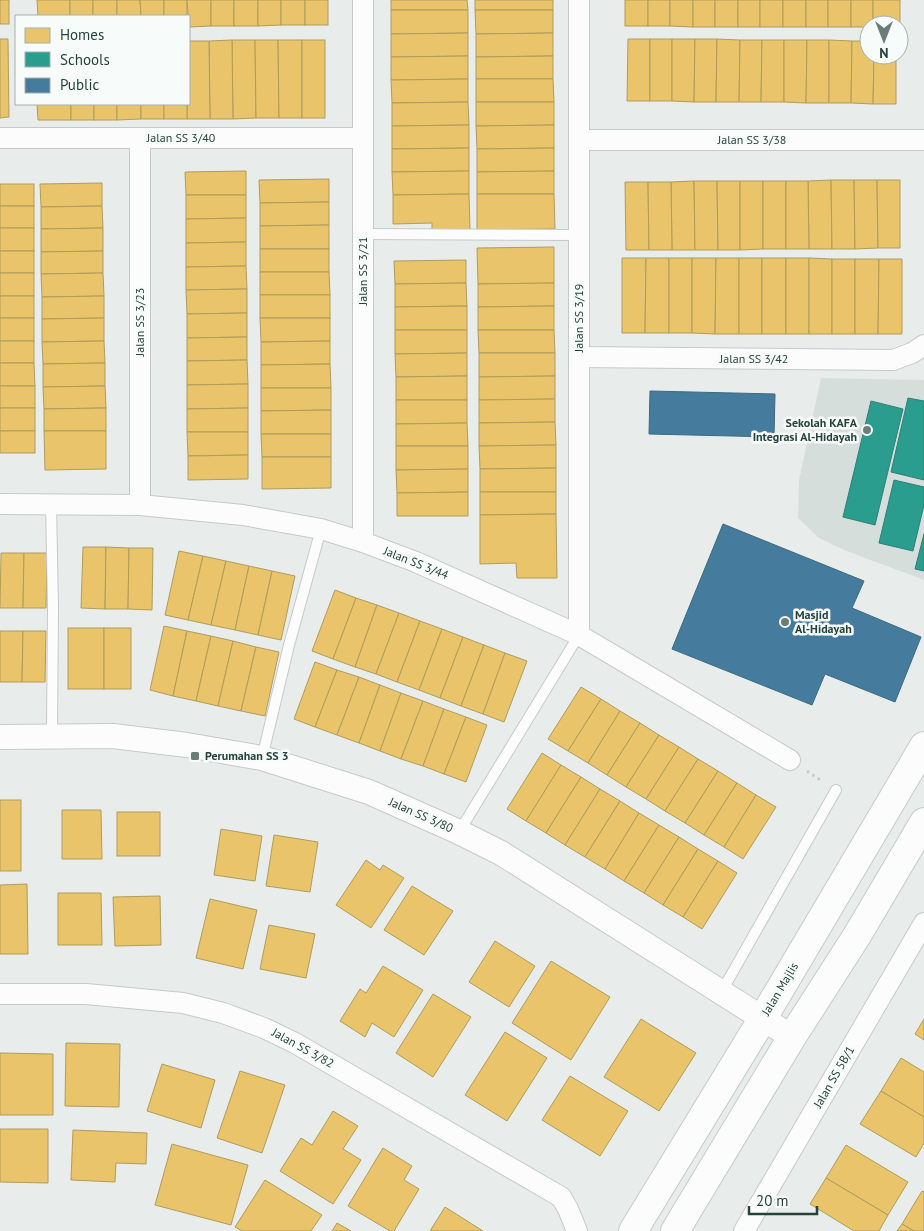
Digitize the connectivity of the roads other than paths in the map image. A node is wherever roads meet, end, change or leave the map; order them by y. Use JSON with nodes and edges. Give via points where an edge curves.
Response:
{"nodes":[{"id":1,"x":363,"y":0,"type":"edge"},
{"id":2,"x":579,"y":0,"type":"edge"},
{"id":3,"x":0,"y":138,"type":"edge"},
{"id":4,"x":140,"y":138,"type":"junction"},
{"id":5,"x":363,"y":138,"type":"junction"},
{"id":6,"x":579,"y":140,"type":"junction"},
{"id":7,"x":924,"y":140,"type":"edge"},
{"id":8,"x":363,"y":234,"type":"junction"},
{"id":9,"x":579,"y":235,"type":"junction"},
{"id":10,"x":924,"y":345,"type":"edge"},
{"id":11,"x":579,"y":358,"type":"junction"},
{"id":12,"x":0,"y":504,"type":"edge"},
{"id":13,"x":51,"y":504,"type":"junction"},
{"id":14,"x":140,"y":506,"type":"junction"},
{"id":15,"x":321,"y":530,"type":"junction"},
{"id":16,"x":363,"y":542,"type":"junction"},
{"id":17,"x":579,"y":635,"type":"junction"},
{"id":18,"x":52,"y":736,"type":"junction"},
{"id":19,"x":0,"y":737,"type":"edge"},
{"id":20,"x":924,"y":746,"type":"edge"},
{"id":21,"x":262,"y":758,"type":"junction"},
{"id":22,"x":790,"y":760,"type":"road end"},
{"id":23,"x":836,"y":790,"type":"road end"},
{"id":24,"x":924,"y":822,"type":"edge"},
{"id":25,"x":459,"y":832,"type":"junction"},
{"id":26,"x":924,"y":923,"type":"edge"},
{"id":27,"x":722,"y":992,"type":"junction"},
{"id":28,"x":0,"y":994,"type":"edge"},
{"id":29,"x":763,"y":1018,"type":"junction"},
{"id":30,"x":792,"y":1036,"type":"junction"},
{"id":31,"x":577,"y":1231,"type":"edge"},
{"id":32,"x":633,"y":1231,"type":"edge"},
{"id":33,"x":675,"y":1231,"type":"edge"},
{"id":34,"x":744,"y":1231,"type":"edge"}],
"edges":[{"from":1,"to":5,"type":"street","name":"Jalan SS 3/21"},
{"from":2,"to":6,"type":"street","name":"Jalan SS 3/19"},
{"from":3,"to":4,"type":"street","name":"Jalan SS 3/40"},
{"from":4,"to":5,"type":"street","name":"Jalan SS 3/40"},
{"from":4,"to":14,"type":"street","name":"Jalan SS 3/23"},
{"from":5,"to":8,"type":"street","name":"Jalan SS 3/21"},
{"from":6,"to":7,"type":"street","name":"Jalan SS 3/38"},
{"from":6,"to":9,"type":"street","name":"Jalan SS 3/19"},
{"from":8,"to":9,"type":"lane"},
{"from":8,"to":16,"type":"street","name":"Jalan SS 3/21"},
{"from":9,"to":11,"type":"street","name":"Jalan SS 3/19"},
{"from":10,"to":11,"type":"street","name":"Jalan SS 3/42","via":[[893,360]]},
{"from":11,"to":17,"type":"street","name":"Jalan SS 3/19"},
{"from":12,"to":13,"type":"street","name":"Jalan SS 3/44"},
{"from":13,"to":14,"type":"street","name":"Jalan SS 3/44"},
{"from":13,"to":18,"type":"lane"},
{"from":14,"to":15,"type":"street","name":"Jalan SS 3/44","via":[[243,515]]},
{"from":15,"to":16,"type":"street","name":"Jalan SS 3/44"},
{"from":15,"to":21,"type":"lane"},
{"from":16,"to":17,"type":"street","name":"Jalan SS 3/44","via":[[416,562]]},
{"from":17,"to":22,"type":"street","name":"Jalan SS 3/44"},
{"from":17,"to":25,"type":"lane"},
{"from":18,"to":19,"type":"street","name":"Jalan SS 3/80"},
{"from":18,"to":21,"type":"street","name":"Jalan SS 3/80","via":[[113,736]]},
{"from":20,"to":29,"type":"main road","name":"Jalan Majlis"},
{"from":21,"to":25,"type":"street","name":"Jalan SS 3/80","via":[[369,792]]},
{"from":23,"to":27,"type":"lane"},
{"from":24,"to":30,"type":"main road","via":[[858,934]]},
{"from":25,"to":27,"type":"street","name":"Jalan SS 3/80","via":[[501,853]]},
{"from":26,"to":34,"type":"street","name":"Jalan SS 5B/1"},
{"from":27,"to":29,"type":"street","name":"Jalan SS 3/80"},
{"from":28,"to":31,"type":"street","name":"Jalan SS 3/82","via":[[86,994],[183,1003],[264,1028],[561,1197]]},
{"from":29,"to":30,"type":"street","name":"Jalan SS 3/80"},
{"from":29,"to":32,"type":"main road","name":"Jalan Majlis"},
{"from":30,"to":33,"type":"main road"}]}
